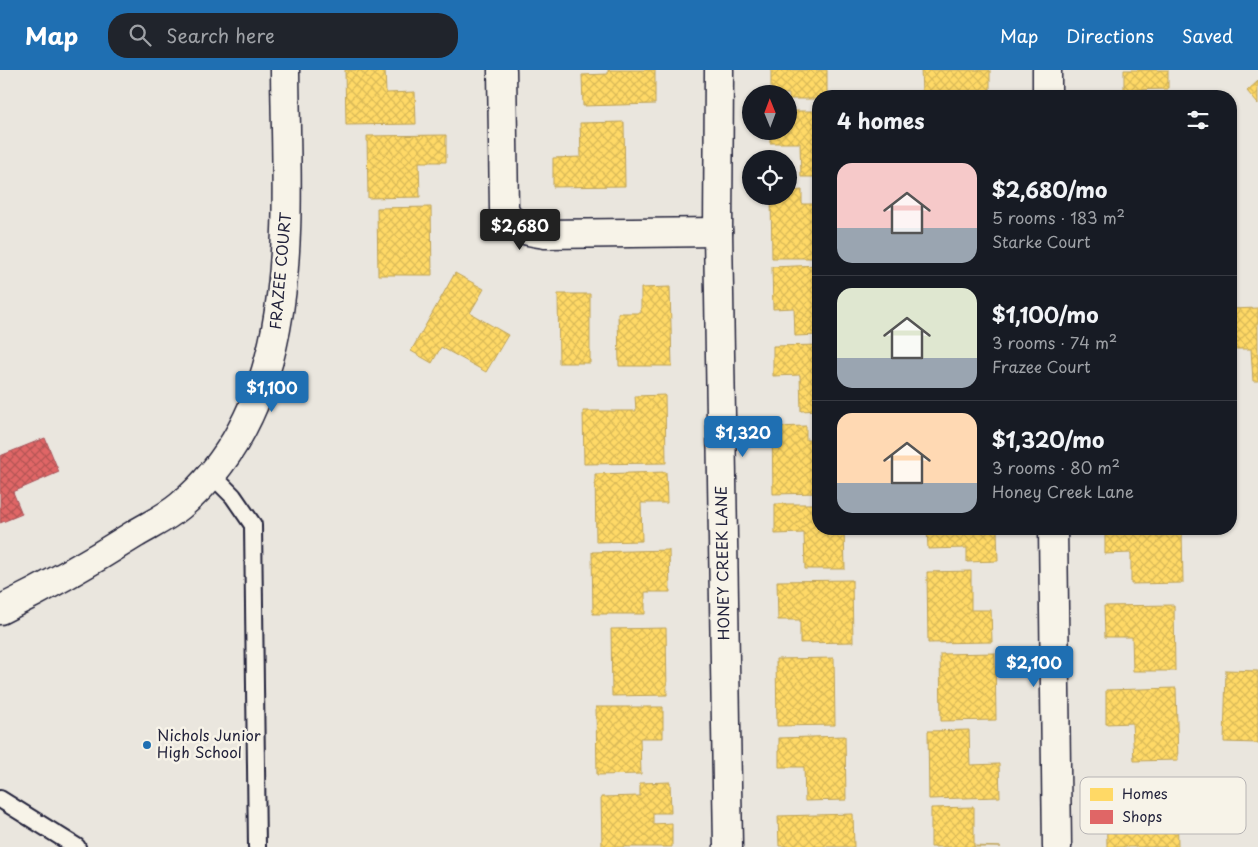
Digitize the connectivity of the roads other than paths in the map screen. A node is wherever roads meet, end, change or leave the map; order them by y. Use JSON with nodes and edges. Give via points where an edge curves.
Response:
{"nodes":[{"id":1,"x":285,"y":70,"type":"edge"},
{"id":2,"x":502,"y":70,"type":"edge"},
{"id":3,"x":719,"y":70,"type":"edge"},
{"id":4,"x":1047,"y":70,"type":"edge"},
{"id":5,"x":1047,"y":90,"type":"edge"},
{"id":6,"x":718,"y":232,"type":"junction"},
{"id":7,"x":210,"y":474,"type":"junction"},
{"id":8,"x":1053,"y":535,"type":"edge"},
{"id":9,"x":0,"y":610,"type":"edge"},
{"id":10,"x":0,"y":800,"type":"edge"},
{"id":11,"x":77,"y":847,"type":"edge"},
{"id":12,"x":257,"y":847,"type":"edge"},
{"id":13,"x":728,"y":847,"type":"edge"},
{"id":14,"x":1057,"y":847,"type":"edge"}],
"edges":[{"from":1,"to":7,"type":"street","name":"FRAZEE COURT","via":[[286,240],[277,330],[261,388],[234,442]]},
{"from":2,"to":6,"type":"street","via":[[504,209],[519,230],[545,234]]},
{"from":3,"to":6,"type":"street","name":"HONEY CREEK LANE"},
{"from":4,"to":5,"type":"street"},
{"from":6,"to":13,"type":"street","name":"HONEY CREEK LANE"},
{"from":7,"to":9,"type":"street","name":"FRAZEE COURT","via":[[180,506],[103,554]]},
{"from":7,"to":12,"type":"lane","via":[[233,496],[253,525]]},
{"from":8,"to":14,"type":"street"},
{"from":10,"to":11,"type":"lane"}]}
